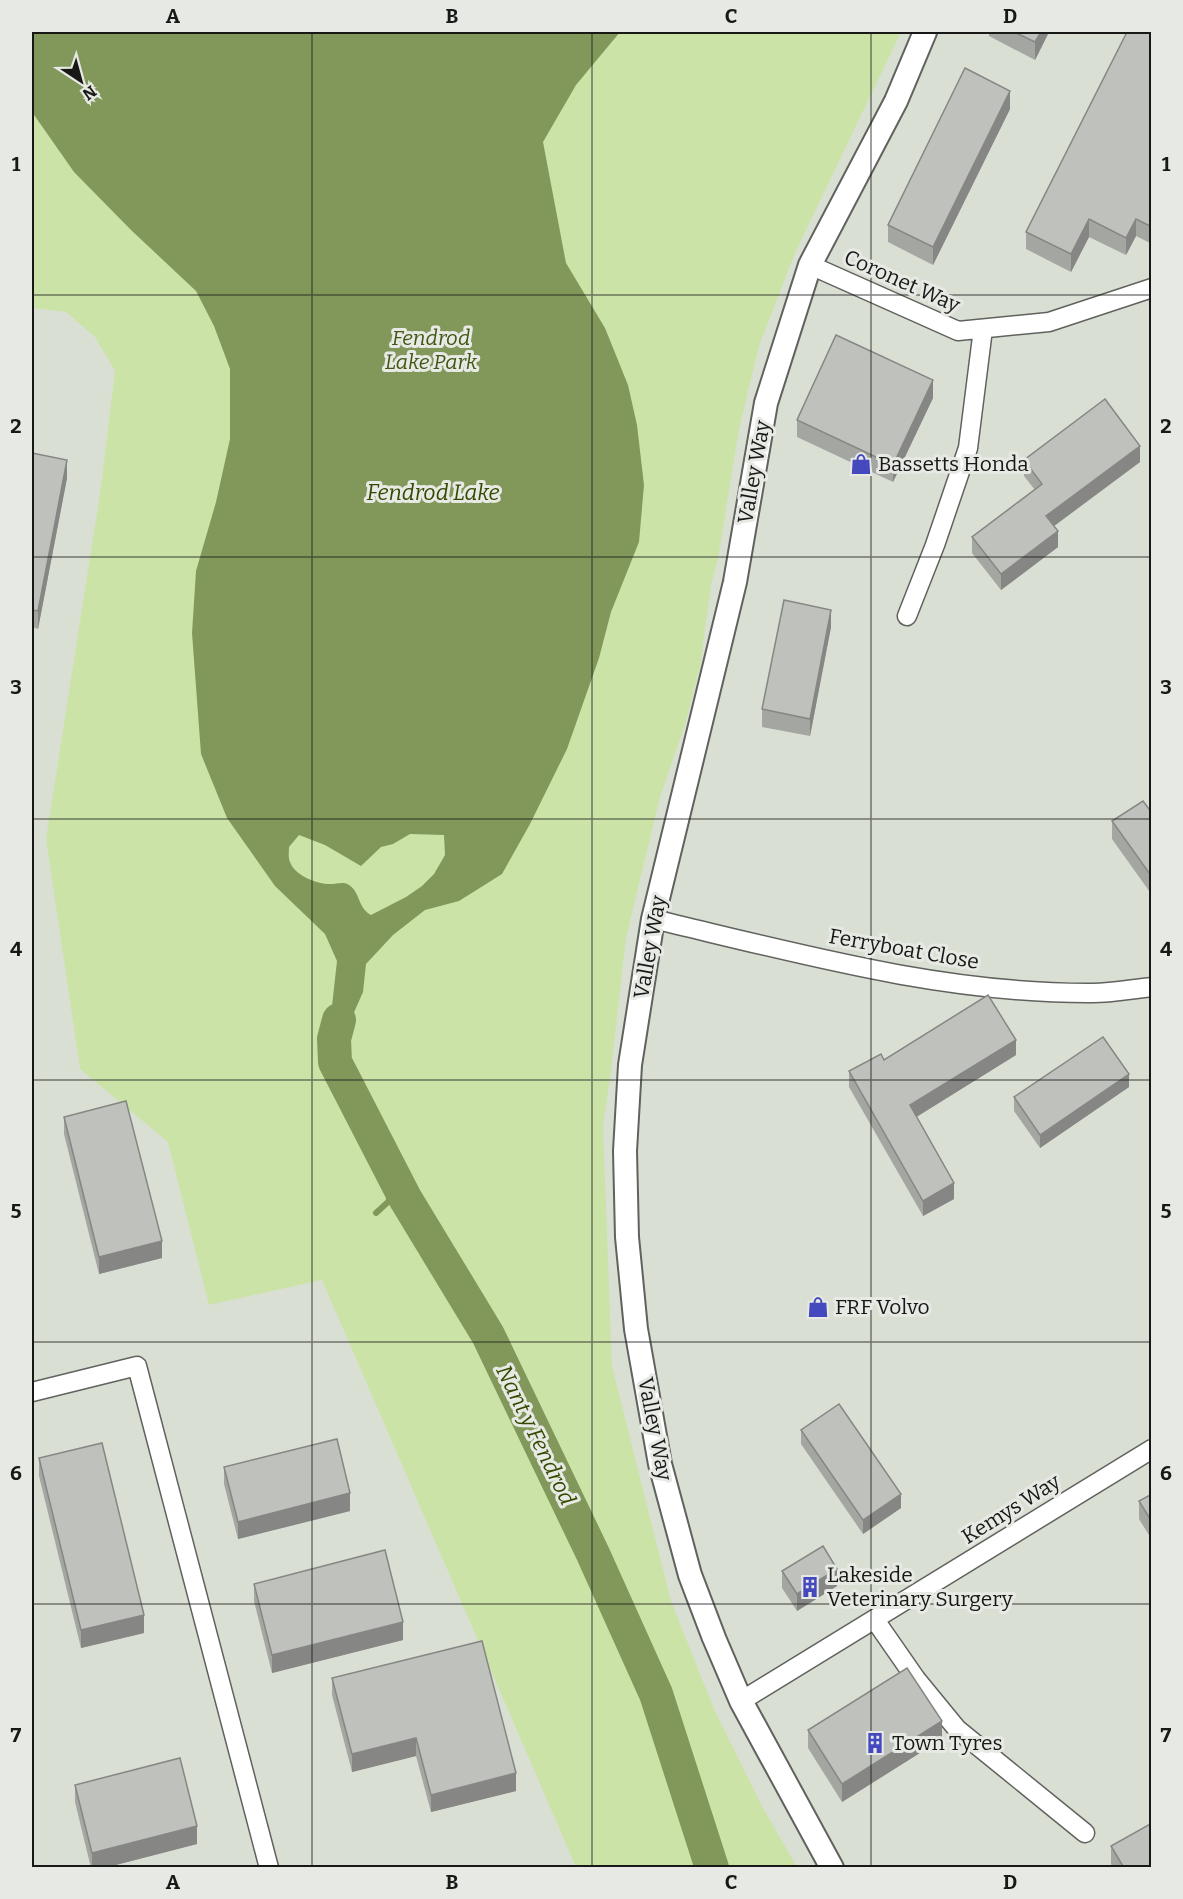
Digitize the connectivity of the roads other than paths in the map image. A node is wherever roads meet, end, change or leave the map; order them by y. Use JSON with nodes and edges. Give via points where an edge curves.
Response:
{"nodes":[{"id":1,"x":925,"y":32,"type":"edge"},
{"id":2,"x":810,"y":265,"type":"junction"},
{"id":3,"x":1152,"y":288,"type":"edge"},
{"id":4,"x":983,"y":329,"type":"junction"},
{"id":5,"x":907,"y":616,"type":"dead end"},
{"id":6,"x":652,"y":919,"type":"junction"},
{"id":7,"x":1152,"y":987,"type":"edge"},
{"id":8,"x":32,"y":1392,"type":"edge"},
{"id":9,"x":1152,"y":1449,"type":"edge"},
{"id":10,"x":875,"y":1620,"type":"junction"},
{"id":11,"x":741,"y":1701,"type":"junction"},
{"id":12,"x":1085,"y":1833,"type":"dead end"},
{"id":13,"x":269,"y":1868,"type":"edge"},
{"id":14,"x":832,"y":1868,"type":"edge"}],
"edges":[{"from":1,"to":2,"type":"street","name":"Valley Way","via":[[896,101]]},
{"from":2,"to":4,"type":"street","name":"Coronet Way","via":[[958,331]]},
{"from":2,"to":6,"type":"street","name":"Valley Way","via":[[766,403],[735,582]]},
{"from":3,"to":4,"type":"street","name":"Coronet Way","via":[[1049,322]]},
{"from":4,"to":5,"type":"street","via":[[968,448]]},
{"from":6,"to":7,"type":"street","name":"Ferryboat Close","via":[[875,971],[962,983],[1095,994]]},
{"from":6,"to":11,"type":"street","name":"Valley Way","via":[[630,1065],[625,1151],[627,1237],[636,1329],[650,1415],[690,1575]]},
{"from":8,"to":13,"type":"street","via":[[137,1366]]},
{"from":9,"to":10,"type":"street","name":"Kemys Way"},
{"from":10,"to":11,"type":"street","name":"Kemys Way"},
{"from":10,"to":12,"type":"street","via":[[957,1729]]},
{"from":11,"to":14,"type":"street","name":"Valley Way"}]}
